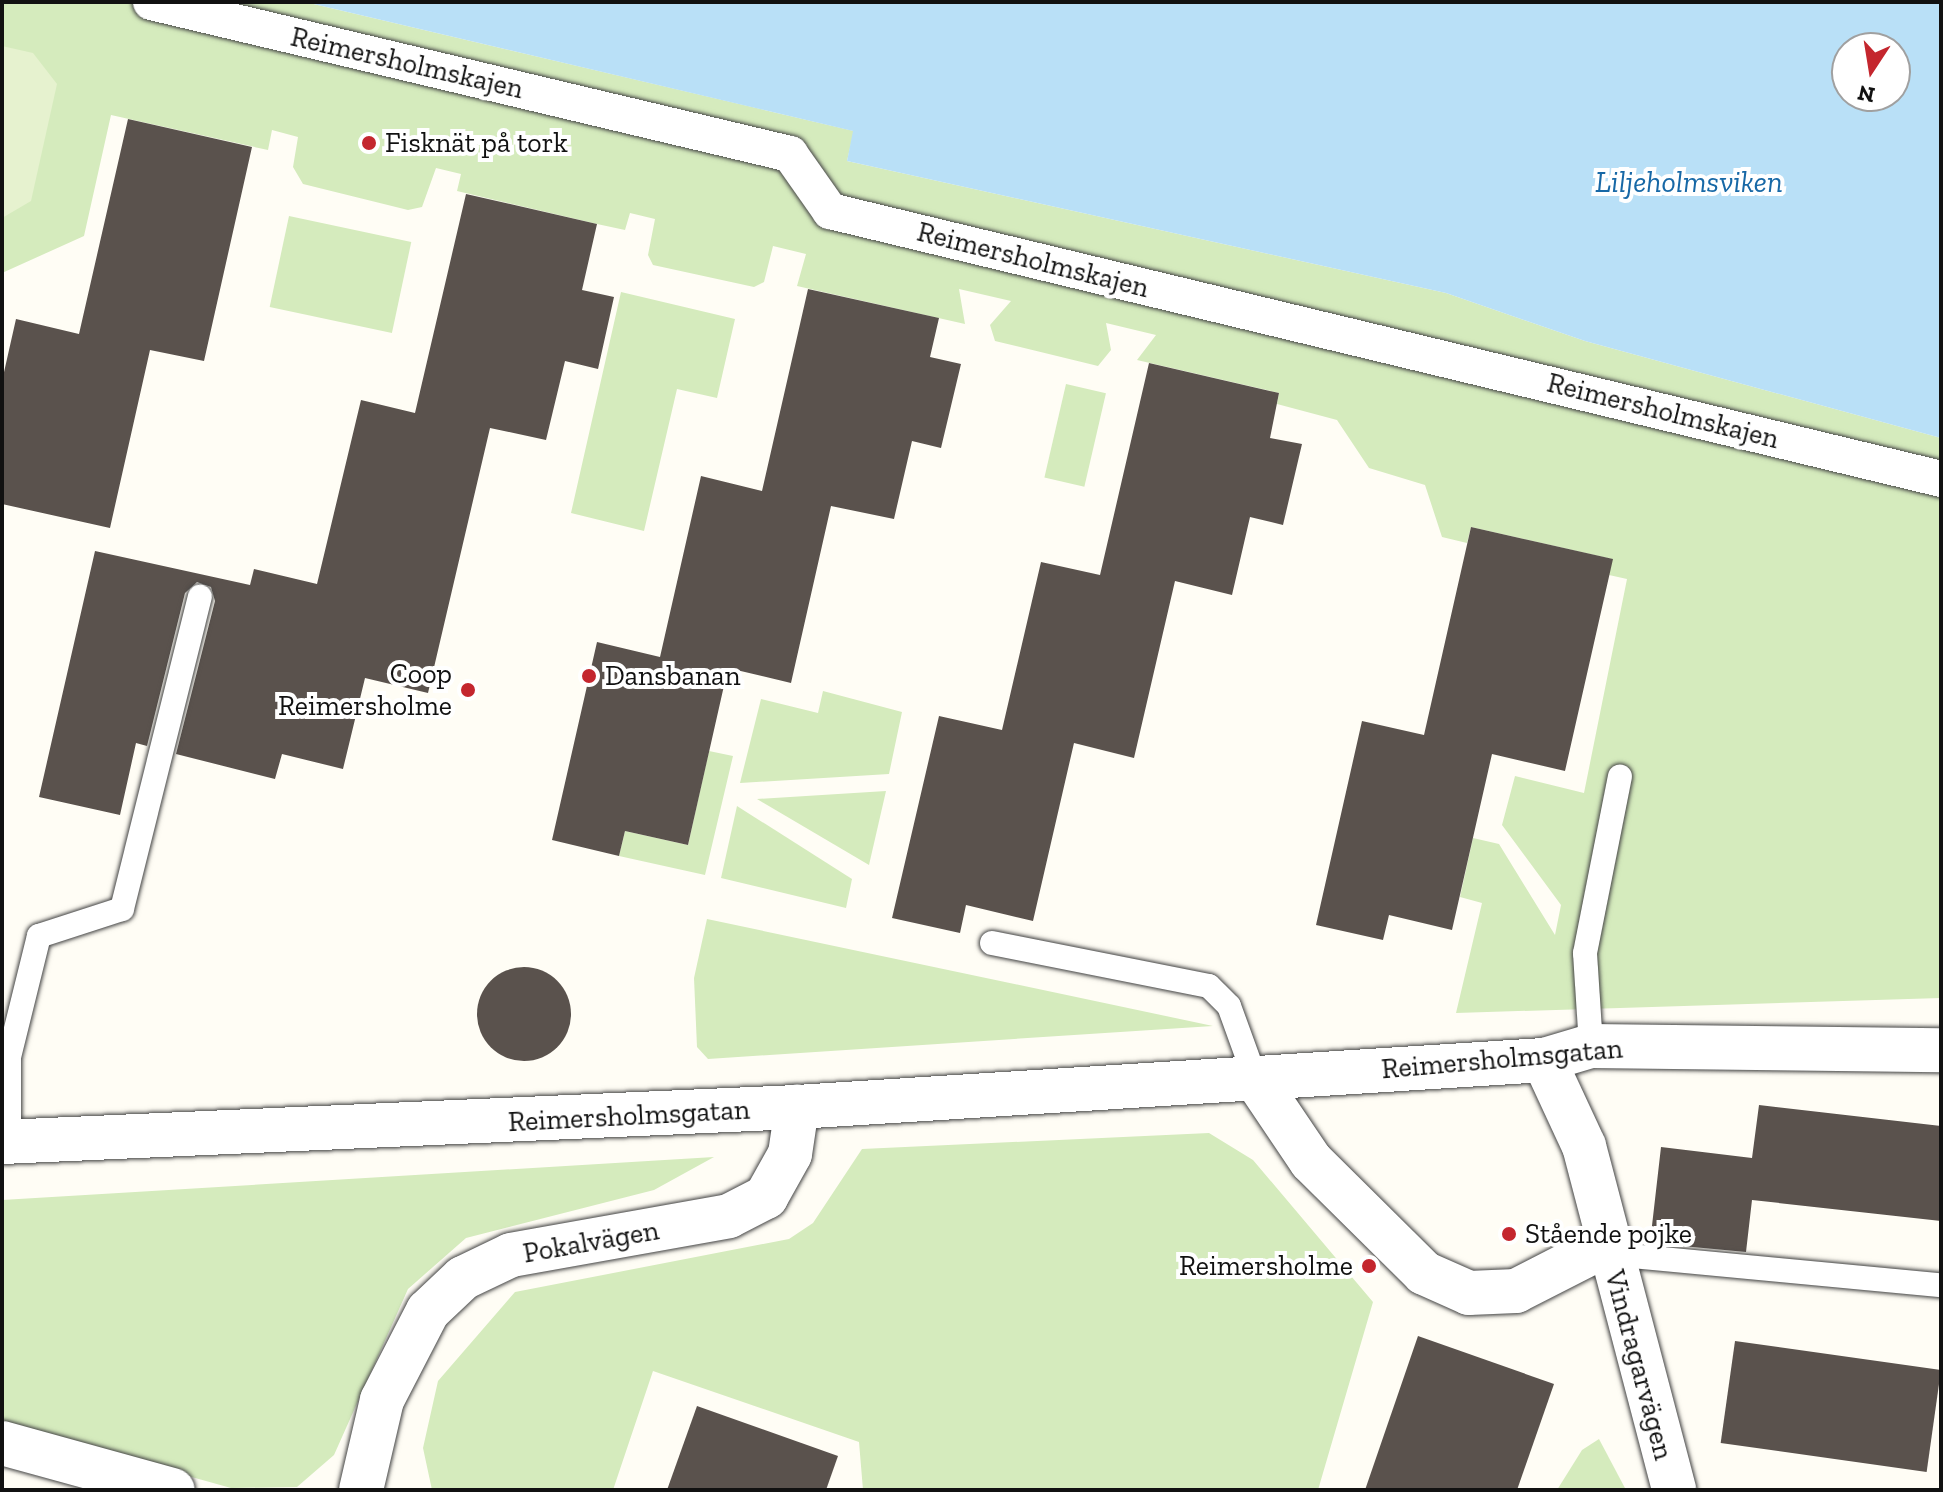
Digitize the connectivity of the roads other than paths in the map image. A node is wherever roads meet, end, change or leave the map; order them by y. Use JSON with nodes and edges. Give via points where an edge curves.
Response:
{"nodes":[{"id":1,"x":151,"y":2,"type":"edge"},
{"id":2,"x":1941,"y":479,"type":"edge"},
{"id":3,"x":200,"y":597,"type":"dead end"},
{"id":4,"x":1620,"y":776,"type":"dead end"},
{"id":5,"x":992,"y":943,"type":"dead end"},
{"id":6,"x":1591,"y":1046,"type":"junction"},
{"id":7,"x":1941,"y":1050,"type":"edge"},
{"id":8,"x":1544,"y":1060,"type":"junction"},
{"id":9,"x":1255,"y":1078,"type":"junction"},
{"id":10,"x":797,"y":1107,"type":"junction"},
{"id":11,"x":5,"y":1142,"type":"edge"},
{"id":12,"x":1609,"y":1249,"type":"junction"},
{"id":13,"x":1941,"y":1285,"type":"edge"},
{"id":14,"x":2,"y":1443,"type":"edge"},
{"id":15,"x":173,"y":1490,"type":"edge"},
{"id":16,"x":361,"y":1490,"type":"edge"},
{"id":17,"x":1674,"y":1490,"type":"edge"}],
"edges":[{"from":1,"to":2,"type":"street","name":"Reimersholmskajen","via":[[790,154],[830,211]]},
{"from":3,"to":11,"type":"lane","via":[[122,909],[39,936],[9,1057]]},
{"from":4,"to":6,"type":"lane","via":[[1585,953]]},
{"from":5,"to":9,"type":"lane","via":[[1209,986],[1229,1006]]},
{"from":6,"to":7,"type":"street","name":"Reimersholmsgatan"},
{"from":6,"to":8,"type":"street","name":"Reimersholmsgatan"},
{"from":8,"to":9,"type":"street","name":"Reimersholmsgatan"},
{"from":8,"to":12,"type":"street","name":"Vindragarvägen","via":[[1584,1146]]},
{"from":9,"to":10,"type":"street","name":"Reimersholmsgatan"},
{"from":9,"to":12,"type":"street","via":[[1311,1161],[1424,1273],[1469,1293],[1516,1291]]},
{"from":10,"to":11,"type":"street","name":"Reimersholmsgatan"},
{"from":10,"to":16,"type":"street","name":"Pokalvägen","via":[[790,1154],[766,1197],[741,1210],[511,1255],[463,1278],[428,1311],[382,1400]]},
{"from":12,"to":13,"type":"lane"},
{"from":12,"to":17,"type":"street","name":"Vindragarvägen"},
{"from":14,"to":15,"type":"street"}]}
